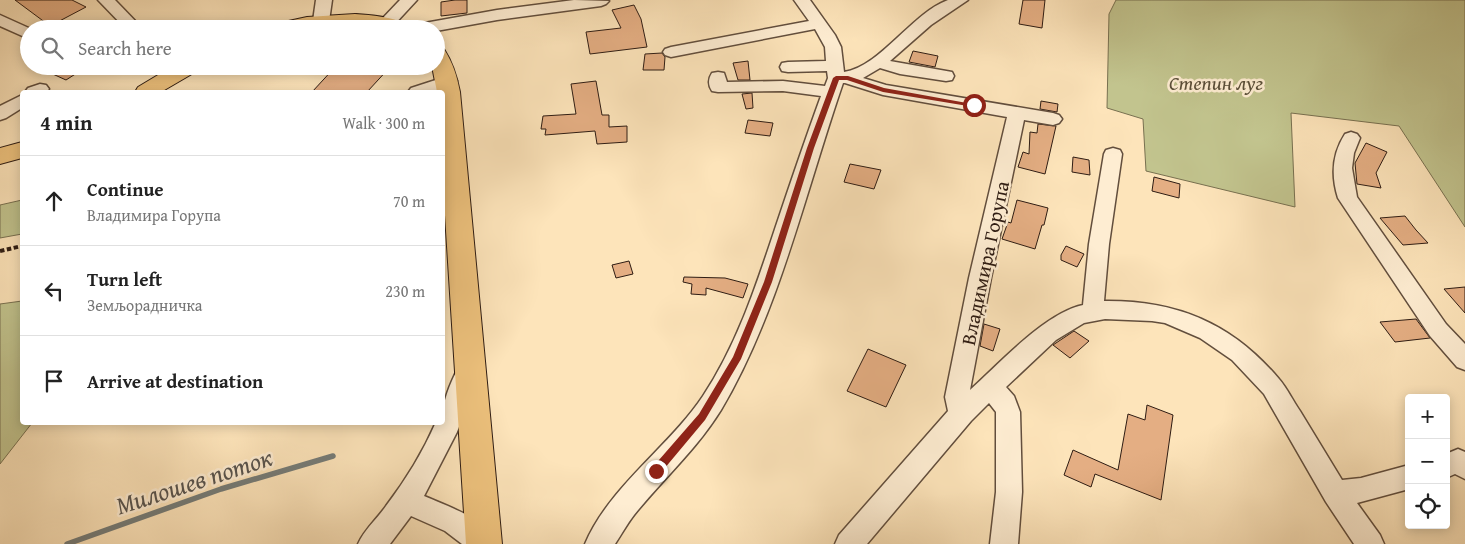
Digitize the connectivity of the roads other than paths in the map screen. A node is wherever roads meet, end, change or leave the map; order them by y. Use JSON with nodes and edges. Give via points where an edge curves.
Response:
{"nodes":[{"id":1,"x":106,"y":0,"type":"edge"},
{"id":2,"x":324,"y":0,"type":"edge"},
{"id":3,"x":409,"y":0,"type":"edge"},
{"id":4,"x":802,"y":0,"type":"edge"},
{"id":5,"x":960,"y":0,"type":"edge"},
{"id":6,"x":601,"y":1,"type":"edge"},
{"id":7,"x":0,"y":20,"type":"edge"},
{"id":8,"x":126,"y":20,"type":"edge"},
{"id":9,"x":322,"y":20,"type":"edge"},
{"id":10,"x":398,"y":20,"type":"edge"},
{"id":11,"x":445,"y":24,"type":"edge"},
{"id":12,"x":20,"y":30,"type":"edge"},
{"id":13,"x":823,"y":30,"type":"junction"},
{"id":14,"x":796,"y":40,"type":"dead end"},
{"id":15,"x":671,"y":52,"type":"dead end"},
{"id":16,"x":877,"y":62,"type":"junction"},
{"id":17,"x":788,"y":67,"type":"dead end"},
{"id":18,"x":445,"y":72,"type":"edge"},
{"id":19,"x":942,"y":72,"type":"dead end"},
{"id":20,"x":174,"y":75,"type":"edge"},
{"id":21,"x":718,"y":77,"type":"dead end"},
{"id":22,"x":838,"y":78,"type":"junction"},
{"id":23,"x":448,"y":80,"type":"junction"},
{"id":24,"x":149,"y":90,"type":"edge"},
{"id":25,"x":422,"y":90,"type":"edge"},
{"id":26,"x":20,"y":101,"type":"edge"},
{"id":27,"x":1017,"y":113,"type":"junction"},
{"id":28,"x":0,"y":114,"type":"edge"},
{"id":29,"x":1053,"y":119,"type":"dead end"},
{"id":30,"x":1351,"y":138,"type":"dead end"},
{"id":31,"x":20,"y":151,"type":"edge"},
{"id":32,"x":1113,"y":154,"type":"dead end"},
{"id":33,"x":0,"y":156,"type":"edge"},
{"id":34,"x":1095,"y":311,"type":"junction"},
{"id":35,"x":1465,"y":360,"type":"edge"},
{"id":36,"x":470,"y":365,"type":"junction"},
{"id":37,"x":990,"y":387,"type":"junction"},
{"id":38,"x":962,"y":413,"type":"junction"},
{"id":39,"x":1405,"y":478,"type":"edge"},
{"id":40,"x":1334,"y":493,"type":"junction"},
{"id":41,"x":405,"y":501,"type":"junction"},
{"id":42,"x":372,"y":544,"type":"edge"},
{"id":43,"x":484,"y":544,"type":"edge"},
{"id":44,"x":599,"y":544,"type":"edge"},
{"id":45,"x":849,"y":544,"type":"edge"},
{"id":46,"x":1004,"y":544,"type":"edge"},
{"id":47,"x":1370,"y":544,"type":"edge"}],
"edges":[{"from":1,"to":8,"type":"street"},
{"from":2,"to":9,"type":"street"},
{"from":3,"to":10,"type":"street"},
{"from":4,"to":13,"type":"street"},
{"from":5,"to":16,"type":"street","via":[[921,25]]},
{"from":6,"to":11,"type":"street"},
{"from":7,"to":12,"type":"street"},
{"from":13,"to":14,"type":"street"},
{"from":13,"to":15,"type":"street"},
{"from":13,"to":22,"type":"street","via":[[833,48]]},
{"from":16,"to":19,"type":"street","via":[[900,69]]},
{"from":16,"to":22,"type":"street"},
{"from":17,"to":22,"type":"street"},
{"from":18,"to":23,"type":"main road"},
{"from":20,"to":24,"type":"main road"},
{"from":21,"to":22,"type":"street","via":[[718,87],[783,86]]},
{"from":22,"to":27,"type":"street","via":[[883,90]]},
{"from":22,"to":44,"type":"street","via":[[811,148],[768,282],[737,359],[702,417],[624,507]]},
{"from":23,"to":25,"type":"street"},
{"from":23,"to":36,"type":"main road"},
{"from":26,"to":28,"type":"street"},
{"from":27,"to":29,"type":"street"},
{"from":27,"to":38,"type":"street","name":"Владимира Горупа","via":[[959,388],[958,404]]},
{"from":30,"to":35,"type":"street","via":[[1341,172],[1348,198],[1438,330]]},
{"from":31,"to":33,"type":"main road"},
{"from":32,"to":34,"type":"street","via":[[1099,244],[1093,302]]},
{"from":34,"to":37,"type":"street","via":[[1056,326]]},
{"from":34,"to":40,"type":"street","via":[[1168,315],[1208,332],[1240,353],[1272,387]]},
{"from":36,"to":41,"type":"street","via":[[434,454]]},
{"from":36,"to":43,"type":"main road"},
{"from":37,"to":38,"type":"street"},
{"from":37,"to":46,"type":"street","via":[[1005,403],[1008,412],[1009,492]]},
{"from":38,"to":45,"type":"street"},
{"from":39,"to":40,"type":"street","via":[[1361,490]]},
{"from":40,"to":47,"type":"street"},
{"from":41,"to":42,"type":"street"},
{"from":41,"to":43,"type":"street","via":[[454,522]]}]}
